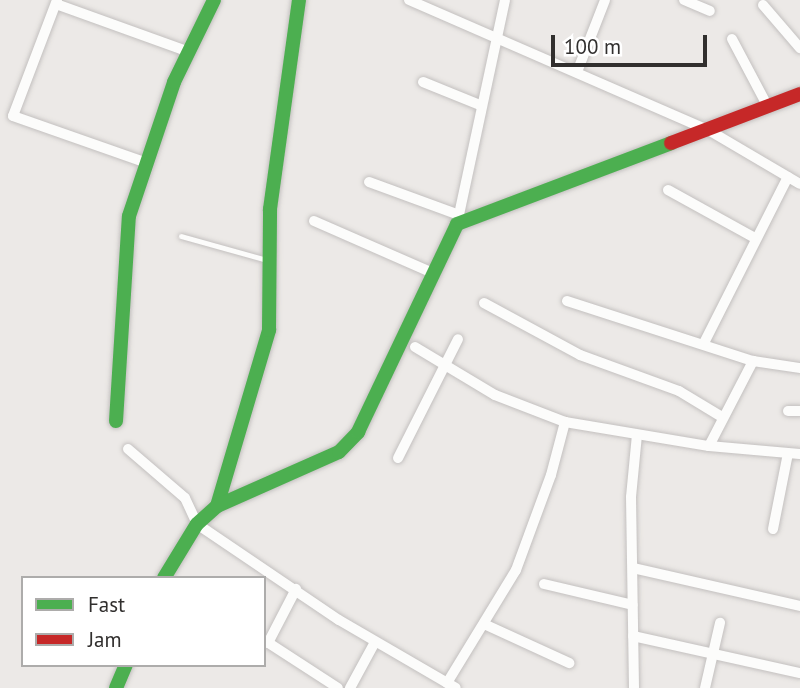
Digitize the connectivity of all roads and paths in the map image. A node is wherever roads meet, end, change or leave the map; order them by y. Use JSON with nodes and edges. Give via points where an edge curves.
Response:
{"nodes":[{"id":1,"x":214,"y":0,"type":"edge"},
{"id":2,"x":299,"y":0,"type":"edge"},
{"id":3,"x":409,"y":0,"type":"edge"},
{"id":4,"x":505,"y":0,"type":"edge"},
{"id":5,"x":605,"y":0,"type":"edge"},
{"id":6,"x":684,"y":0,"type":"edge"},
{"id":7,"x":56,"y":2,"type":"edge"},
{"id":8,"x":763,"y":5,"type":"dead end"},
{"id":9,"x":710,"y":10,"type":"dead end"},
{"id":10,"x":495,"y":38,"type":"junction"},
{"id":11,"x":732,"y":39,"type":"dead end"},
{"id":12,"x":800,"y":48,"type":"edge"},
{"id":13,"x":189,"y":52,"type":"junction"},
{"id":14,"x":577,"y":72,"type":"junction"},
{"id":15,"x":423,"y":82,"type":"dead end"},
{"id":16,"x":800,"y":94,"type":"edge"},
{"id":17,"x":480,"y":105,"type":"junction"},
{"id":18,"x":767,"y":105,"type":"junction"},
{"id":19,"x":0,"y":112,"type":"edge"},
{"id":20,"x":13,"y":116,"type":"junction"},
{"id":21,"x":710,"y":131,"type":"junction"},
{"id":22,"x":147,"y":163,"type":"junction"},
{"id":23,"x":788,"y":177,"type":"junction"},
{"id":24,"x":369,"y":182,"type":"dead end"},
{"id":25,"x":800,"y":184,"type":"edge"},
{"id":26,"x":668,"y":190,"type":"dead end"},
{"id":27,"x":458,"y":220,"type":"junction"},
{"id":28,"x":314,"y":221,"type":"dead end"},
{"id":29,"x":181,"y":236,"type":"dead end"},
{"id":30,"x":755,"y":238,"type":"junction"},
{"id":31,"x":271,"y":260,"type":"junction"},
{"id":32,"x":433,"y":273,"type":"junction"},
{"id":33,"x":567,"y":301,"type":"dead end"},
{"id":34,"x":484,"y":303,"type":"dead end"},
{"id":35,"x":458,"y":340,"type":"dead end"},
{"id":36,"x":704,"y":344,"type":"junction"},
{"id":37,"x":415,"y":347,"type":"dead end"},
{"id":38,"x":753,"y":361,"type":"junction"},
{"id":39,"x":445,"y":365,"type":"junction"},
{"id":40,"x":800,"y":368,"type":"edge"},
{"id":41,"x":722,"y":417,"type":"junction"},
{"id":42,"x":116,"y":421,"type":"dead end"},
{"id":43,"x":565,"y":422,"type":"junction"},
{"id":44,"x":637,"y":435,"type":"junction"},
{"id":45,"x":709,"y":446,"type":"junction"},
{"id":46,"x":128,"y":449,"type":"dead end"},
{"id":47,"x":794,"y":454,"type":"edge"},
{"id":48,"x":398,"y":458,"type":"dead end"},
{"id":49,"x":217,"y":506,"type":"junction"},
{"id":50,"x":197,"y":524,"type":"junction"},
{"id":51,"x":774,"y":528,"type":"dead end"},
{"id":52,"x":633,"y":568,"type":"junction"},
{"id":53,"x":165,"y":576,"type":"edge"},
{"id":54,"x":544,"y":584,"type":"dead end"},
{"id":55,"x":296,"y":589,"type":"junction"},
{"id":56,"x":633,"y":605,"type":"junction"},
{"id":57,"x":800,"y":606,"type":"edge"},
{"id":58,"x":484,"y":624,"type":"junction"},
{"id":59,"x":720,"y":624,"type":"dead end"},
{"id":60,"x":633,"y":636,"type":"junction"},
{"id":61,"x":266,"y":641,"type":"edge"},
{"id":62,"x":375,"y":642,"type":"junction"},
{"id":63,"x":712,"y":653,"type":"junction"},
{"id":64,"x":569,"y":663,"type":"dead end"},
{"id":65,"x":125,"y":667,"type":"edge"},
{"id":66,"x":800,"y":673,"type":"edge"},
{"id":67,"x":451,"y":686,"type":"edge"},
{"id":68,"x":116,"y":688,"type":"edge"},
{"id":69,"x":338,"y":688,"type":"edge"},
{"id":70,"x":350,"y":688,"type":"edge"},
{"id":71,"x":634,"y":688,"type":"edge"},
{"id":72,"x":705,"y":688,"type":"edge"}],
"edges":[{"from":1,"to":13,"type":"street"},
{"from":2,"to":31,"type":"street","via":[[271,209]]},
{"from":3,"to":10,"type":"street"},
{"from":4,"to":10,"type":"street"},
{"from":5,"to":14,"type":"street"},
{"from":6,"to":9,"type":"street"},
{"from":7,"to":13,"type":"street"},
{"from":7,"to":20,"type":"street"},
{"from":8,"to":12,"type":"street"},
{"from":10,"to":14,"type":"street"},
{"from":10,"to":17,"type":"street"},
{"from":11,"to":18,"type":"street"},
{"from":13,"to":22,"type":"street"},
{"from":14,"to":21,"type":"street"},
{"from":15,"to":17,"type":"street"},
{"from":16,"to":18,"type":"street"},
{"from":17,"to":27,"type":"street"},
{"from":18,"to":21,"type":"street"},
{"from":19,"to":20,"type":"street"},
{"from":20,"to":22,"type":"street"},
{"from":21,"to":23,"type":"street"},
{"from":21,"to":27,"type":"street"},
{"from":22,"to":42,"type":"street","via":[[129,216],[123,260]]},
{"from":23,"to":25,"type":"street"},
{"from":23,"to":30,"type":"street"},
{"from":24,"to":27,"type":"street"},
{"from":26,"to":30,"type":"street"},
{"from":27,"to":32,"type":"street"},
{"from":28,"to":32,"type":"street"},
{"from":29,"to":31,"type":"lane"},
{"from":30,"to":36,"type":"street"},
{"from":31,"to":49,"type":"street","via":[[269,330]]},
{"from":32,"to":49,"type":"street","via":[[358,432],[339,452]]},
{"from":33,"to":36,"type":"street"},
{"from":34,"to":41,"type":"street","via":[[580,355],[679,391]]},
{"from":35,"to":39,"type":"street"},
{"from":36,"to":38,"type":"street"},
{"from":37,"to":39,"type":"street"},
{"from":38,"to":40,"type":"street"},
{"from":38,"to":41,"type":"street"},
{"from":39,"to":43,"type":"street","via":[[495,395]]},
{"from":39,"to":48,"type":"street"},
{"from":41,"to":45,"type":"street"},
{"from":43,"to":44,"type":"street"},
{"from":43,"to":58,"type":"street","via":[[529,538]]},
{"from":44,"to":45,"type":"street"},
{"from":44,"to":52,"type":"street","via":[[631,496]]},
{"from":45,"to":47,"type":"street"},
{"from":46,"to":50,"type":"street","via":[[185,498]]},
{"from":47,"to":51,"type":"street"},
{"from":49,"to":50,"type":"street"},
{"from":50,"to":53,"type":"street"},
{"from":50,"to":55,"type":"street"},
{"from":52,"to":56,"type":"street"},
{"from":52,"to":57,"type":"street"},
{"from":54,"to":56,"type":"street"},
{"from":55,"to":61,"type":"street"},
{"from":55,"to":62,"type":"street"},
{"from":56,"to":60,"type":"street"},
{"from":58,"to":64,"type":"street"},
{"from":58,"to":67,"type":"street"},
{"from":59,"to":63,"type":"street"},
{"from":60,"to":63,"type":"street"},
{"from":60,"to":71,"type":"street"},
{"from":61,"to":69,"type":"street"},
{"from":62,"to":67,"type":"street"},
{"from":62,"to":70,"type":"street"},
{"from":63,"to":66,"type":"street"},
{"from":63,"to":72,"type":"street"},
{"from":65,"to":68,"type":"street"}]}
